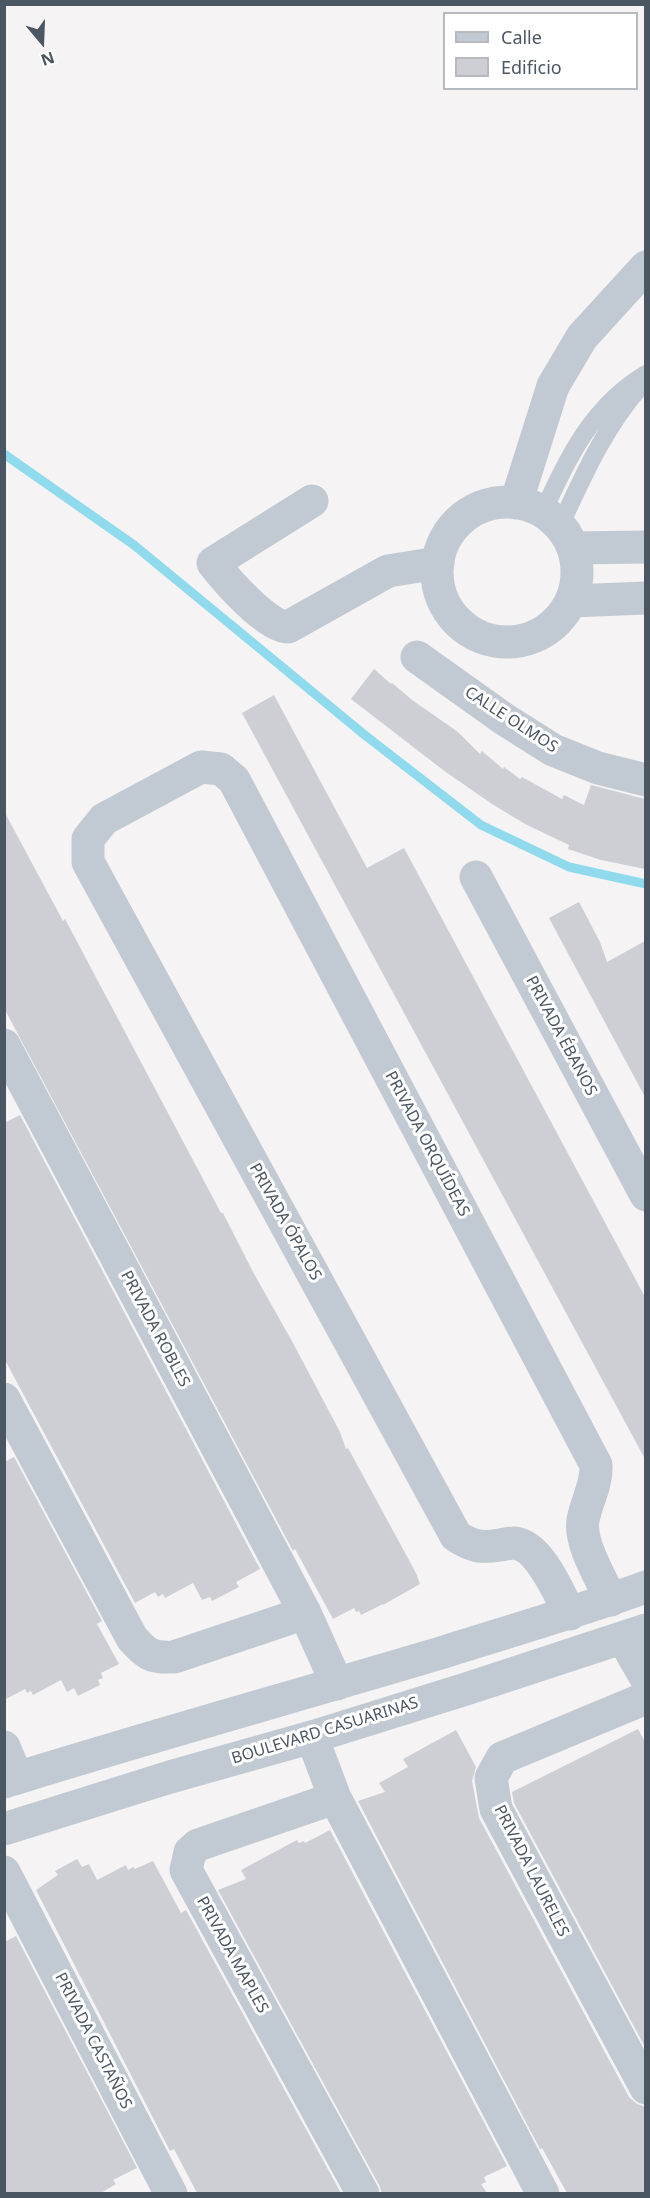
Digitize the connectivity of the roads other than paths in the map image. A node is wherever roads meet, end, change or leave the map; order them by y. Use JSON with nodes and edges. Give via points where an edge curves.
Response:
{"nodes":[{"id":1,"x":645,"y":267,"type":"edge"},
{"id":2,"x":645,"y":374,"type":"edge"},
{"id":3,"x":645,"y":381,"type":"edge"},
{"id":4,"x":312,"y":501,"type":"dead end"},
{"id":5,"x":548,"y":522,"type":"junction"},
{"id":6,"x":645,"y":547,"type":"edge"},
{"id":7,"x":438,"y":563,"type":"junction"},
{"id":8,"x":645,"y":598,"type":"edge"},
{"id":9,"x":571,"y":601,"type":"junction"},
{"id":10,"x":417,"y":657,"type":"dead end"},
{"id":11,"x":645,"y":780,"type":"edge"},
{"id":12,"x":151,"y":794,"type":"joint"},
{"id":13,"x":476,"y":878,"type":"dead end"},
{"id":14,"x":4,"y":1045,"type":"edge"},
{"id":15,"x":645,"y":1195,"type":"edge"},
{"id":16,"x":4,"y":1399,"type":"edge"},
{"id":17,"x":645,"y":1587,"type":"edge"},
{"id":18,"x":611,"y":1599,"type":"junction"},
{"id":19,"x":305,"y":1613,"type":"junction"},
{"id":20,"x":570,"y":1614,"type":"junction"},
{"id":21,"x":634,"y":1634,"type":"edge"},
{"id":22,"x":645,"y":1678,"type":"edge"},
{"id":23,"x":337,"y":1684,"type":"junction"},
{"id":24,"x":645,"y":1698,"type":"edge"},
{"id":25,"x":312,"y":1737,"type":"junction"},
{"id":26,"x":4,"y":1747,"type":"edge"},
{"id":27,"x":11,"y":1780,"type":"edge"},
{"id":28,"x":335,"y":1798,"type":"junction"},
{"id":29,"x":4,"y":1829,"type":"edge"},
{"id":30,"x":8,"y":1885,"type":"edge"},
{"id":31,"x":645,"y":2088,"type":"edge"},
{"id":32,"x":171,"y":2193,"type":"edge"},
{"id":33,"x":363,"y":2193,"type":"edge"},
{"id":34,"x":543,"y":2193,"type":"edge"}],
"edges":[{"from":1,"to":5,"type":"street","via":[[582,337],[553,386]]},
{"from":2,"to":5,"type":"lane","via":[[611,402],[570,454]]},
{"from":3,"to":5,"type":"lane"},
{"from":4,"to":7,"type":"street","via":[[213,563],[231,586],[276,624],[288,627],[388,572]]},
{"from":5,"to":6,"type":"street"},
{"from":5,"to":7,"type":"street","via":[[495,504],[474,511],[444,542]]},
{"from":5,"to":9,"type":"street","via":[[577,570]]},
{"from":7,"to":9,"type":"street","via":[[439,585],[446,606],[459,623],[488,639],[509,642],[531,638],[558,619]]},
{"from":8,"to":9,"type":"street"},
{"from":10,"to":11,"type":"street","name":"CALLE OLMOS","via":[[553,750],[598,768]]},
{"from":12,"to":18,"type":"street","name":"PRIVADA ORQUÍDEAS","via":[[201,767],[221,769],[234,780],[596,1465],[597,1478],[583,1522],[586,1544]]},
{"from":12,"to":20,"type":"street","name":"PRIVADA ÓPALOS","via":[[104,819],[88,839],[88,862],[456,1536],[470,1545],[515,1543],[529,1548]]},
{"from":13,"to":15,"type":"street","name":"PRIVADA ÉBANOS"},
{"from":14,"to":19,"type":"street","name":"PRIVADA ROBLES"},
{"from":16,"to":19,"type":"street","via":[[132,1638],[145,1653],[174,1657]]},
{"from":17,"to":18,"type":"street"},
{"from":18,"to":20,"type":"street"},
{"from":19,"to":23,"type":"street","name":"PRIVADA ROBLES"},
{"from":20,"to":23,"type":"street"},
{"from":21,"to":22,"type":"street"},
{"from":21,"to":25,"type":"street","name":"BOULEVARD CASUARINAS"},
{"from":23,"to":27,"type":"street"},
{"from":24,"to":31,"type":"street","name":"PRIVADA LAURELES","via":[[502,1758],[491,1778],[496,1809]]},
{"from":25,"to":28,"type":"street"},
{"from":25,"to":29,"type":"street","name":"BOULEVARD CASUARINAS"},
{"from":26,"to":27,"type":"street"},
{"from":28,"to":33,"type":"street","name":"PRIVADA MAPLES","via":[[198,1845],[190,1852],[186,1870]]},
{"from":28,"to":34,"type":"street"},
{"from":30,"to":32,"type":"street","name":"PRIVADA CASTAÑOS"}]}
